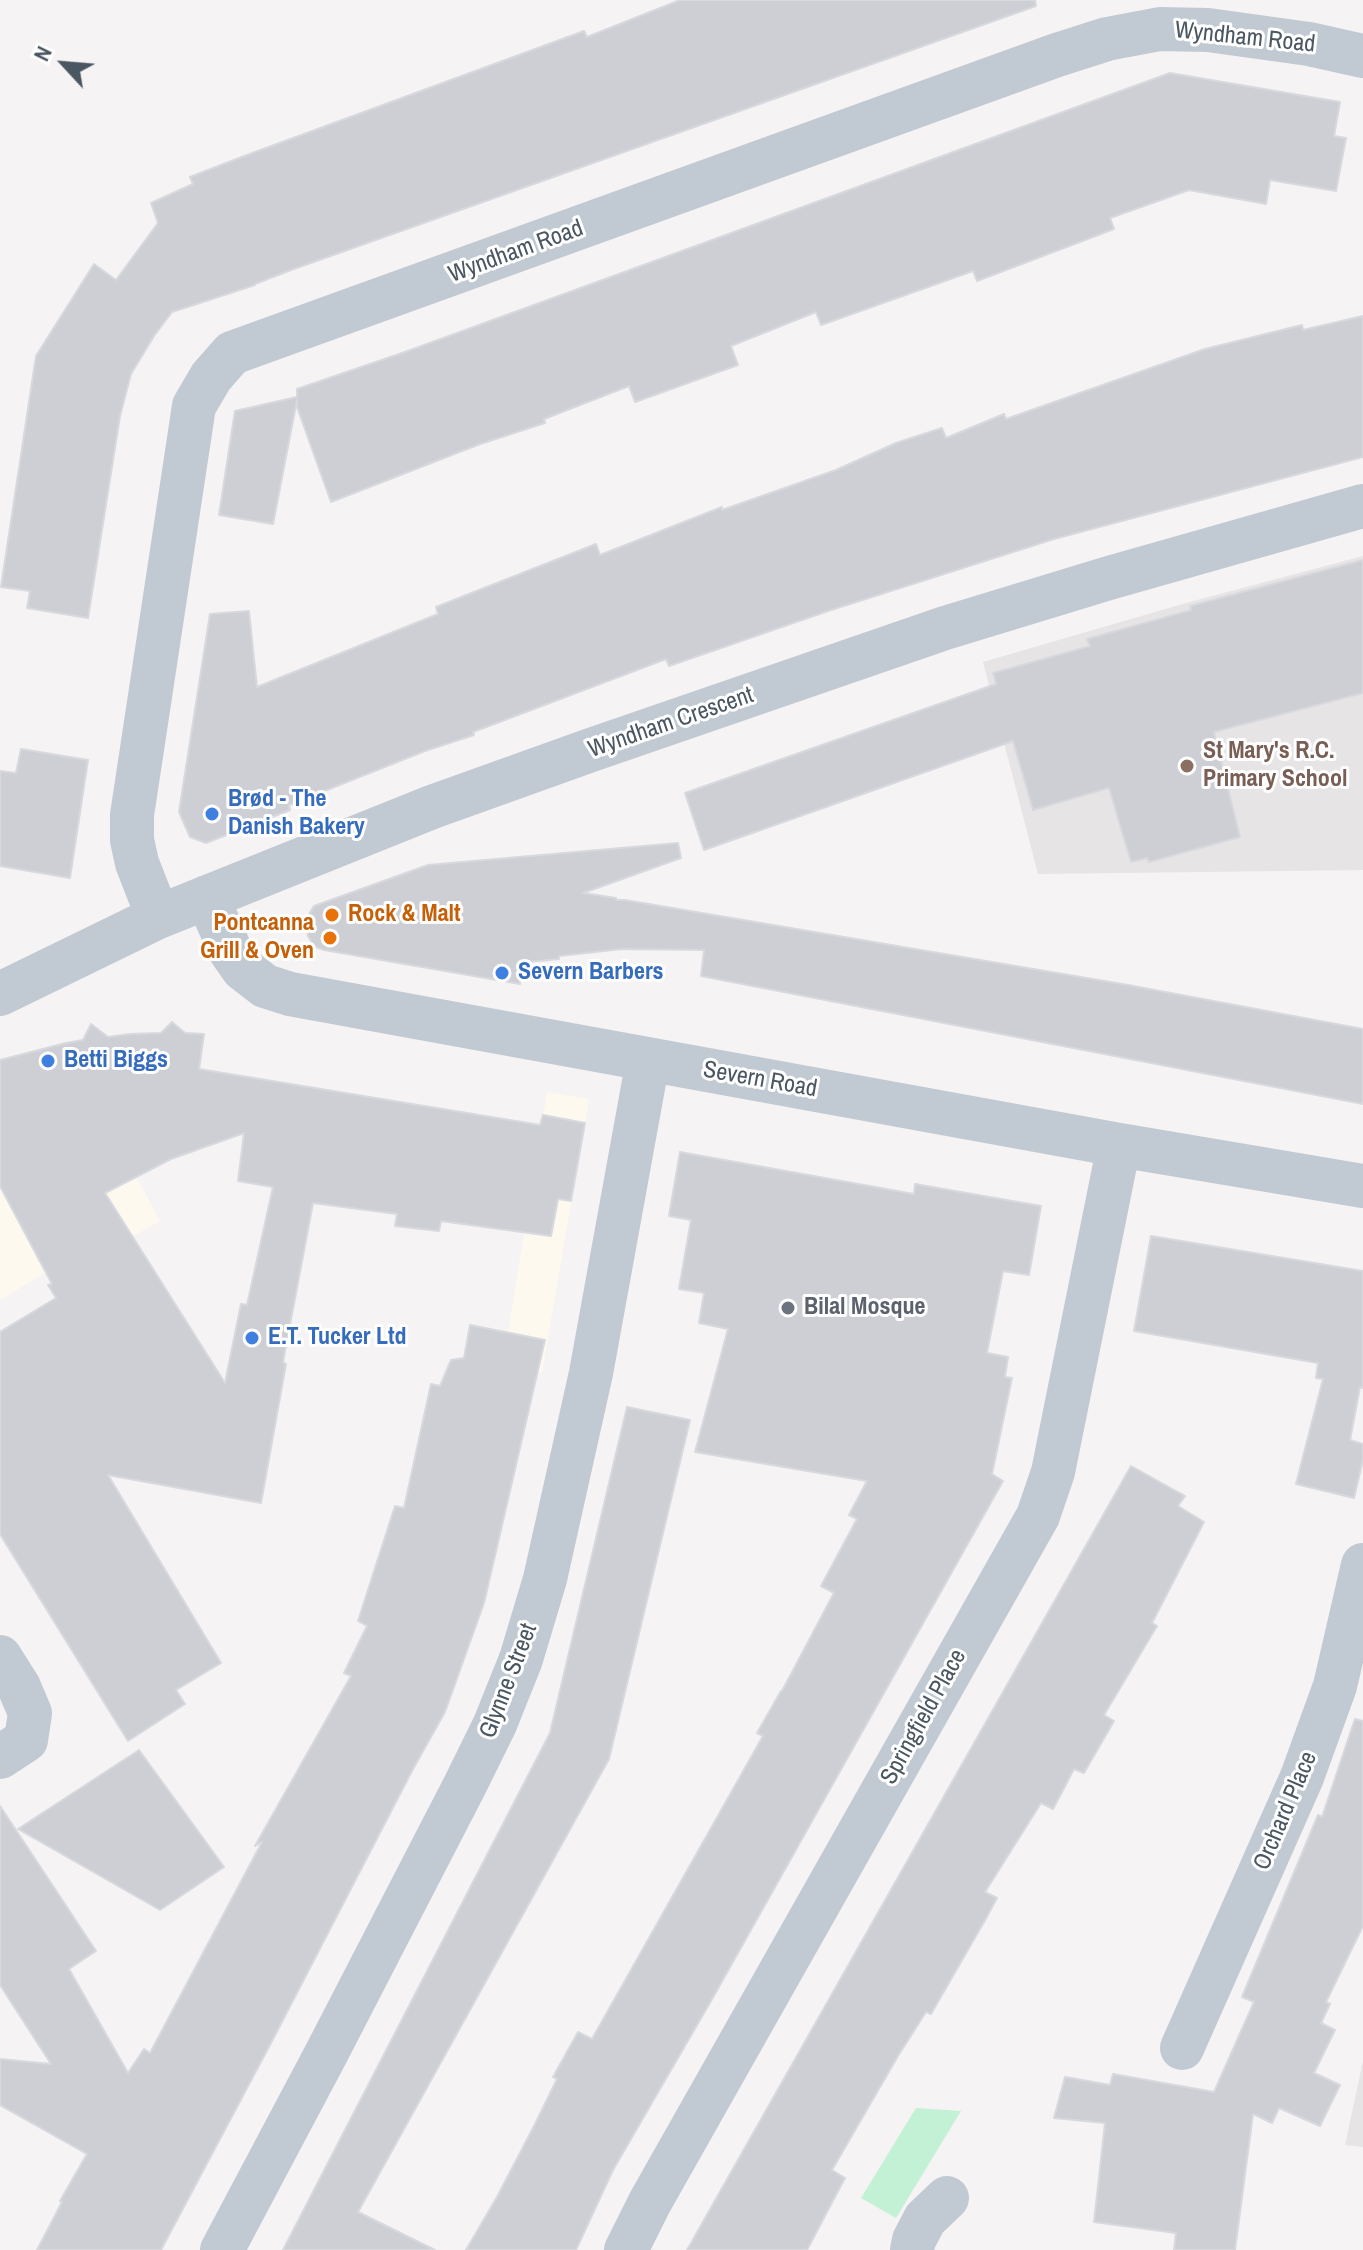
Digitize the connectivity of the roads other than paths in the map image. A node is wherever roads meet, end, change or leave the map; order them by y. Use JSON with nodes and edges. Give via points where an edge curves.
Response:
{"nodes":[{"id":1,"x":1363,"y":56,"type":"edge"},
{"id":2,"x":1363,"y":506,"type":"edge"},
{"id":3,"x":207,"y":897,"type":"junction"},
{"id":4,"x":158,"y":917,"type":"junction"},
{"id":5,"x":0,"y":994,"type":"edge"},
{"id":6,"x":648,"y":1060,"type":"junction"},
{"id":7,"x":1119,"y":1145,"type":"junction"},
{"id":8,"x":1363,"y":1186,"type":"edge"},
{"id":9,"x":1363,"y":1565,"type":"edge"},
{"id":10,"x":0,"y":1657,"type":"edge"},
{"id":11,"x":0,"y":1757,"type":"edge"},
{"id":12,"x":1182,"y":2048,"type":"dead end"},
{"id":13,"x":947,"y":2198,"type":"dead end"},
{"id":14,"x":222,"y":2250,"type":"edge"},
{"id":15,"x":626,"y":2250,"type":"edge"},
{"id":16,"x":912,"y":2250,"type":"edge"}],
"edges":[{"from":1,"to":4,"type":"street","name":"Wyndham Road","via":[[1208,30],[1160,29],[1107,39],[232,353],[194,406],[132,815],[137,863]]},
{"from":2,"to":3,"type":"street","name":"Wyndham Crescent","via":[[945,628],[432,807]]},
{"from":3,"to":4,"type":"street","name":"Wyndham Crescent"},
{"from":3,"to":6,"type":"street","name":"Severn Road","via":[[231,952],[265,986]]},
{"from":4,"to":5,"type":"street","name":"Wyndham Crescent"},
{"from":6,"to":7,"type":"street","name":"Severn Road"},
{"from":6,"to":14,"type":"street","name":"Glynne Street","via":[[591,1373],[545,1579],[521,1659],[471,1772]]},
{"from":7,"to":8,"type":"street","name":"Severn Road"},
{"from":7,"to":15,"type":"street","name":"Springfield Place","via":[[1053,1472],[1038,1516]]},
{"from":9,"to":12,"type":"street","name":"Orchard Place","via":[[1335,1686],[1302,1777]]},
{"from":10,"to":11,"type":"street","via":[[30,1713],[26,1740]]},
{"from":13,"to":16,"type":"street","via":[[925,2219]]}]}
